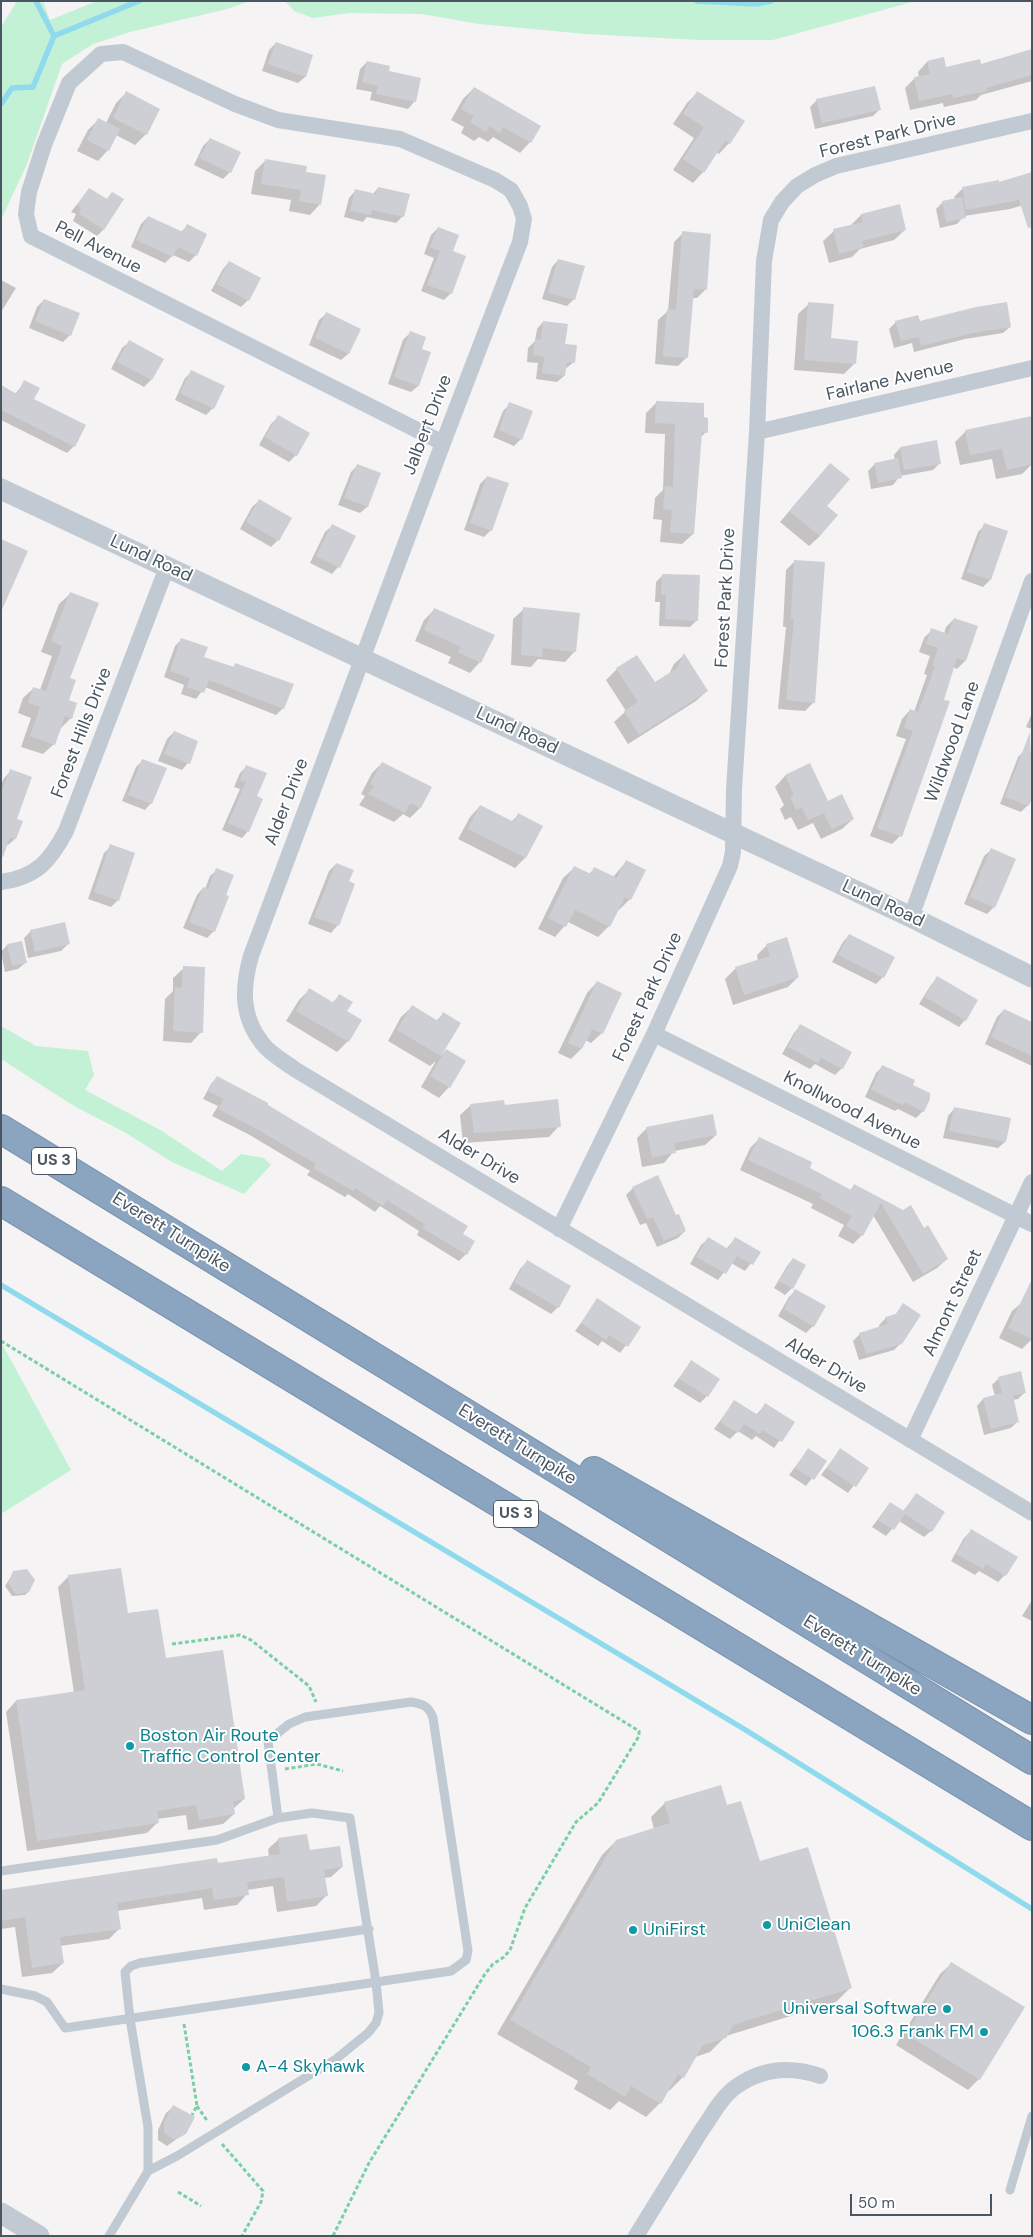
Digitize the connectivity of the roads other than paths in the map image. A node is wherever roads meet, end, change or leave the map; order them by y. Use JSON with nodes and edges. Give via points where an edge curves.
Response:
{"nodes":[{"id":1,"x":1032,"y":121,"type":"edge"},
{"id":2,"x":520,"y":206,"type":"joint"},
{"id":3,"x":1032,"y":368,"type":"edge"},
{"id":4,"x":757,"y":432,"type":"junction"},
{"id":5,"x":443,"y":443,"type":"junction"},
{"id":6,"x":1,"y":489,"type":"edge"},
{"id":7,"x":166,"y":566,"type":"junction"},
{"id":8,"x":1032,"y":581,"type":"edge"},
{"id":9,"x":362,"y":657,"type":"junction"},
{"id":10,"x":734,"y":834,"type":"junction"},
{"id":11,"x":1,"y":882,"type":"edge"},
{"id":12,"x":911,"y":917,"type":"junction"},
{"id":13,"x":1032,"y":977,"type":"edge"},
{"id":14,"x":654,"y":1034,"type":"junction"},
{"id":15,"x":1,"y":1129,"type":"edge"},
{"id":16,"x":1032,"y":1182,"type":"edge"},
{"id":17,"x":106,"y":1193,"type":"junction"},
{"id":18,"x":1,"y":1201,"type":"edge"},
{"id":19,"x":1016,"y":1216,"type":"junction"},
{"id":20,"x":1032,"y":1224,"type":"edge"},
{"id":21,"x":559,"y":1229,"type":"junction"},
{"id":22,"x":910,"y":1440,"type":"junction"},
{"id":23,"x":1032,"y":1513,"type":"edge"},
{"id":24,"x":1032,"y":1720,"type":"edge"},
{"id":25,"x":1032,"y":1760,"type":"edge"},
{"id":26,"x":278,"y":1818,"type":"junction"},
{"id":27,"x":1032,"y":1826,"type":"edge"},
{"id":28,"x":1,"y":1871,"type":"edge"},
{"id":29,"x":368,"y":1929,"type":"junction"},
{"id":30,"x":376,"y":1982,"type":"junction"},
{"id":31,"x":1,"y":1989,"type":"edge"},
{"id":32,"x":130,"y":2019,"type":"junction"},
{"id":33,"x":820,"y":2076,"type":"dead end"},
{"id":34,"x":1032,"y":2116,"type":"edge"},
{"id":35,"x":148,"y":2171,"type":"junction"},
{"id":36,"x":1010,"y":2190,"type":"dead end"},
{"id":37,"x":1,"y":2213,"type":"edge"},
{"id":38,"x":40,"y":2236,"type":"edge"},
{"id":39,"x":109,"y":2236,"type":"edge"},
{"id":40,"x":636,"y":2236,"type":"edge"}],
"edges":[{"from":1,"to":4,"type":"street","name":"Forest Park Drive","via":[[836,166],[797,186],[782,202],[771,220],[764,261]]},
{"from":2,"to":5,"type":"street","name":"Jalbert Drive","via":[[524,219],[520,242]]},
{"from":2,"to":5,"type":"street","name":"Pell Avenue","via":[[511,190],[495,180],[415,144],[384,135],[278,120],[235,104],[123,52],[101,54],[69,83],[44,145],[29,192],[26,214],[31,236]]},
{"from":3,"to":4,"type":"street","name":"Fairlane Avenue"},
{"from":4,"to":10,"type":"street","name":"Forest Park Drive","via":[[734,789]]},
{"from":5,"to":9,"type":"street","name":"Jalbert Drive"},
{"from":6,"to":7,"type":"street","name":"Lund Road"},
{"from":7,"to":9,"type":"street","name":"Lund Road"},
{"from":7,"to":11,"type":"street","name":"Forest Hills Drive","via":[[66,831],[55,852],[39,869],[19,880]]},
{"from":8,"to":12,"type":"street","name":"Wildwood Lane"},
{"from":9,"to":10,"type":"street","name":"Lund Road"},
{"from":9,"to":21,"type":"street","name":"Alder Drive","via":[[250,956],[244,999],[248,1021],[263,1045],[296,1070]]},
{"from":10,"to":12,"type":"street","name":"Lund Road"},
{"from":10,"to":14,"type":"street","name":"Forest Park Drive","via":[[730,866]]},
{"from":12,"to":13,"type":"street","name":"Lund Road"},
{"from":14,"to":19,"type":"street","name":"Knollwood Avenue"},
{"from":14,"to":21,"type":"street","name":"Forest Park Drive"},
{"from":15,"to":17,"type":"highway","name":"Everett Turnpike","number":"US 3"},
{"from":16,"to":19,"type":"street","name":"Almont Street"},
{"from":17,"to":24,"type":"highway"},
{"from":17,"to":25,"type":"highway","name":"Everett Turnpike","number":"US 3"},
{"from":18,"to":27,"type":"highway","number":"US 3"},
{"from":19,"to":20,"type":"street","name":"Knollwood Avenue"},
{"from":19,"to":22,"type":"street","name":"Almont Street"},
{"from":21,"to":22,"type":"street","name":"Alder Drive"},
{"from":22,"to":23,"type":"street","name":"Alder Drive"},
{"from":26,"to":28,"type":"lane","via":[[217,1840]]},
{"from":26,"to":29,"type":"lane","via":[[312,1812],[350,1818]]},
{"from":26,"to":30,"type":"lane","via":[[268,1741],[289,1724],[305,1717],[411,1702],[430,1709],[468,1951],[466,1960],[451,1970]]},
{"from":29,"to":30,"type":"lane"},
{"from":29,"to":32,"type":"lane","via":[[131,1966],[125,1972]]},
{"from":30,"to":32,"type":"lane"},
{"from":30,"to":35,"type":"lane","via":[[379,2013],[376,2022],[353,2046],[224,2128]]},
{"from":31,"to":32,"type":"lane","via":[[35,1996],[47,2002],[65,2028]]},
{"from":32,"to":35,"type":"lane","via":[[148,2127]]},
{"from":33,"to":40,"type":"street","via":[[802,2070],[769,2071],[736,2087],[717,2108]]},
{"from":34,"to":36,"type":"lane"},
{"from":35,"to":39,"type":"lane"},
{"from":37,"to":38,"type":"street"}]}
